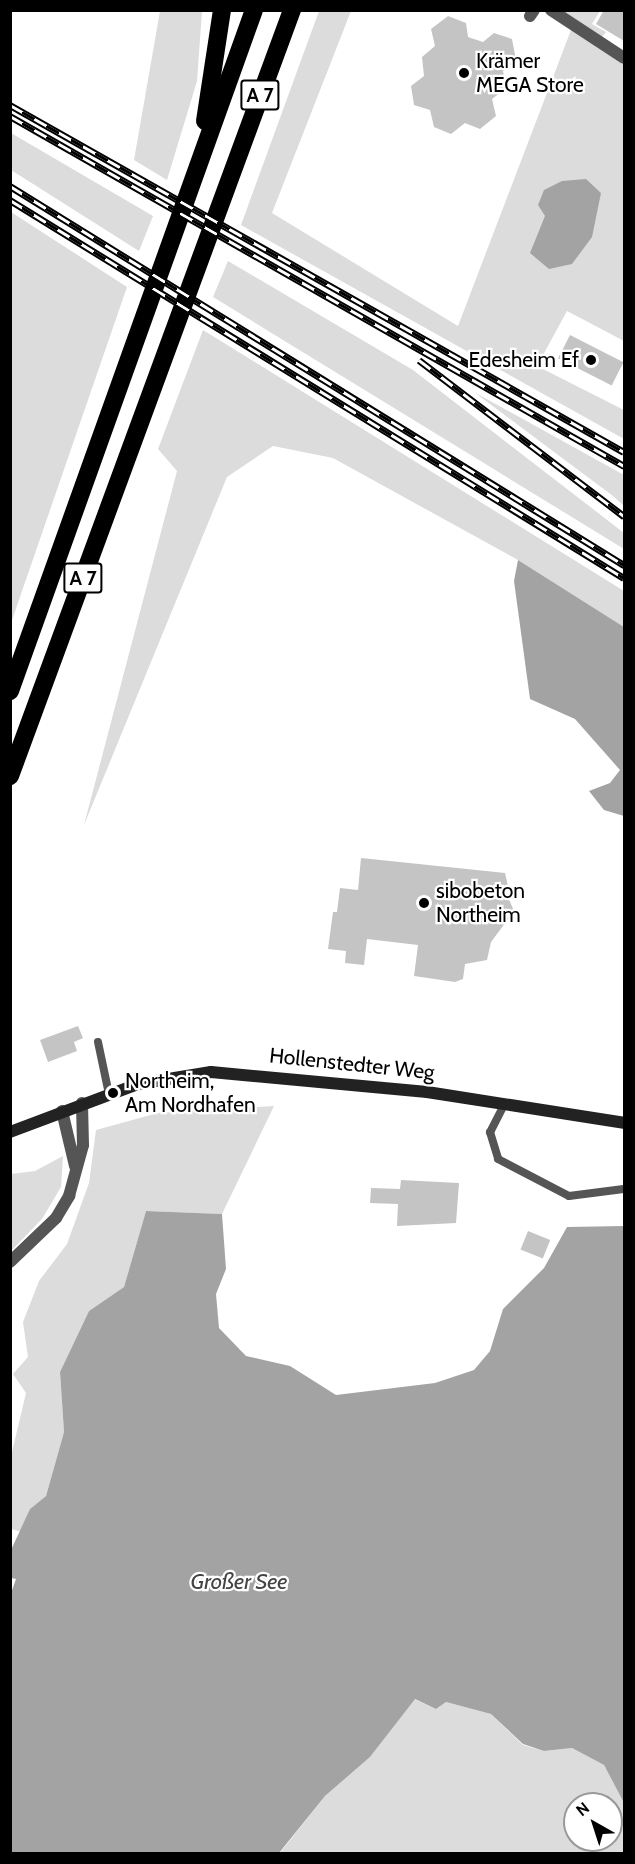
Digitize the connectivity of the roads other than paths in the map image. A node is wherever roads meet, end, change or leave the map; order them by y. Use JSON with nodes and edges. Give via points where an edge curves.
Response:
{"nodes":[{"id":1,"x":222,"y":10,"type":"edge"},
{"id":2,"x":254,"y":10,"type":"edge"},
{"id":3,"x":292,"y":10,"type":"edge"},
{"id":4,"x":551,"y":10,"type":"edge"},
{"id":5,"x":624,"y":58,"type":"edge"},
{"id":6,"x":198,"y":164,"type":"junction"},
{"id":7,"x":10,"y":691,"type":"edge"},
{"id":8,"x":10,"y":776,"type":"edge"},
{"id":9,"x":98,"y":1042,"type":"dead end"},
{"id":10,"x":109,"y":1094,"type":"junction"},
{"id":11,"x":82,"y":1103,"type":"junction"},
{"id":12,"x":505,"y":1103,"type":"junction"},
{"id":13,"x":62,"y":1111,"type":"junction"},
{"id":14,"x":624,"y":1123,"type":"edge"},
{"id":15,"x":10,"y":1132,"type":"edge"},
{"id":16,"x":75,"y":1166,"type":"junction"},
{"id":17,"x":624,"y":1189,"type":"edge"},
{"id":18,"x":10,"y":1262,"type":"edge"}],
"edges":[{"from":1,"to":6,"type":"highway"},
{"from":2,"to":6,"type":"highway","number":"A 7"},
{"from":3,"to":8,"type":"highway","number":"A 7"},
{"from":4,"to":5,"type":"street"},
{"from":6,"to":7,"type":"highway","number":"A 7"},
{"from":9,"to":10,"type":"lane"},
{"from":10,"to":11,"type":"main road","name":"Hollenstedter Weg"},
{"from":10,"to":12,"type":"main road","name":"Hollenstedter Weg","via":[[169,1077],[261,1073]]},
{"from":11,"to":13,"type":"main road","name":"Hollenstedter Weg"},
{"from":11,"to":16,"type":"street","via":[[86,1118]]},
{"from":12,"to":14,"type":"main road","name":"Hollenstedter Weg"},
{"from":12,"to":17,"type":"lane","via":[[490,1131],[498,1159],[569,1196]]},
{"from":13,"to":15,"type":"main road","name":"Hollenstedter Weg"},
{"from":13,"to":16,"type":"street"},
{"from":16,"to":18,"type":"street","via":[[69,1196],[56,1218]]}]}
